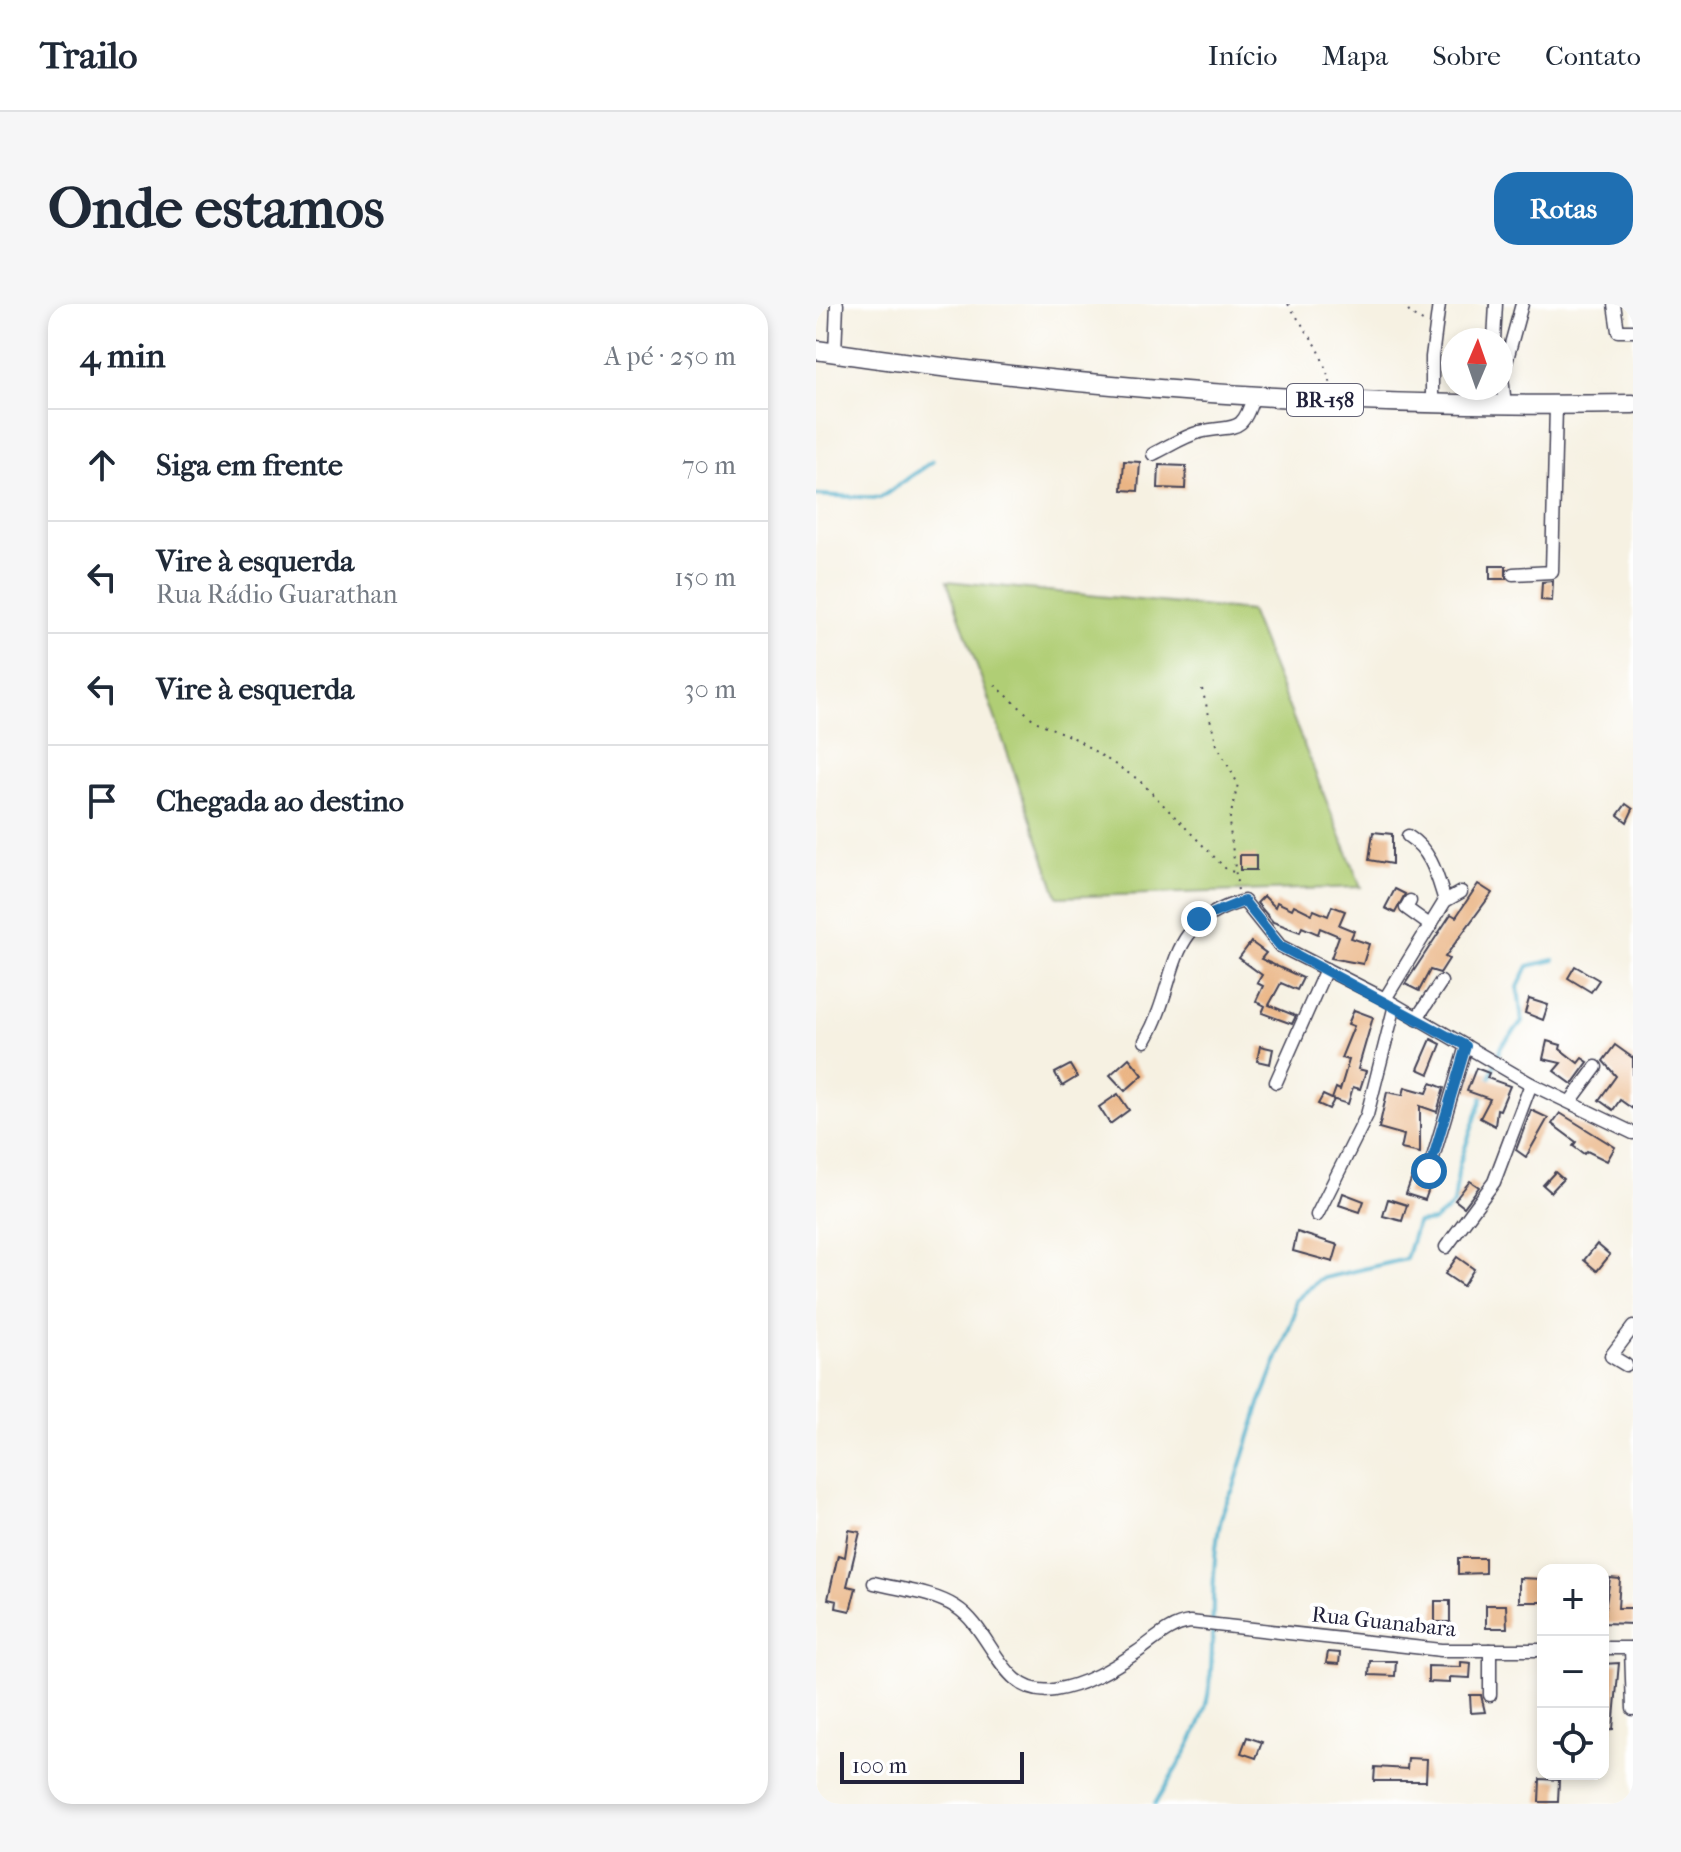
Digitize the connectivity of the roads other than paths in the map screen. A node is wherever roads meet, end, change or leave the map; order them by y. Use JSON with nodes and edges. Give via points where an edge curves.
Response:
{"nodes":[{"id":1,"x":837,"y":304,"type":"edge"},
{"id":2,"x":1439,"y":304,"type":"edge"},
{"id":3,"x":1496,"y":304,"type":"edge"},
{"id":4,"x":1522,"y":304,"type":"edge"},
{"id":5,"x":1614,"y":304,"type":"edge"},
{"id":6,"x":1495,"y":328,"type":"edge"},
{"id":7,"x":1633,"y":331,"type":"edge"},
{"id":8,"x":1513,"y":337,"type":"edge"},
{"id":9,"x":825,"y":352,"type":"edge"},
{"id":10,"x":1253,"y":397,"type":"junction"},
{"id":11,"x":1483,"y":400,"type":"edge"},
{"id":12,"x":1505,"y":400,"type":"edge"},
{"id":13,"x":1432,"y":404,"type":"junction"},
{"id":14,"x":1633,"y":404,"type":"edge"},
{"id":15,"x":1556,"y":406,"type":"junction"},
{"id":16,"x":1153,"y":454,"type":"dead end"},
{"id":17,"x":1513,"y":574,"type":"dead end"},
{"id":18,"x":1408,"y":836,"type":"dead end"},
{"id":19,"x":1461,"y":892,"type":"dead end"},
{"id":20,"x":1410,"y":901,"type":"dead end"},
{"id":21,"x":1445,"y":901,"type":"junction"},
{"id":22,"x":1431,"y":926,"type":"junction"},
{"id":23,"x":1326,"y":969,"type":"junction"},
{"id":24,"x":1441,"y":982,"type":"dead end"},
{"id":25,"x":1390,"y":1002,"type":"junction"},
{"id":26,"x":1417,"y":1018,"type":"junction"},
{"id":27,"x":1145,"y":1041,"type":"dead end"},
{"id":28,"x":1466,"y":1046,"type":"junction"},
{"id":29,"x":1596,"y":1067,"type":"dead end"},
{"id":30,"x":1276,"y":1082,"type":"dead end"},
{"id":31,"x":1531,"y":1084,"type":"junction"},
{"id":32,"x":1570,"y":1102,"type":"junction"},
{"id":33,"x":1633,"y":1133,"type":"edge"},
{"id":34,"x":1429,"y":1171,"type":"dead end"},
{"id":35,"x":1317,"y":1215,"type":"dead end"},
{"id":36,"x":1446,"y":1247,"type":"dead end"},
{"id":37,"x":1633,"y":1327,"type":"edge"},
{"id":38,"x":1626,"y":1365,"type":"dead end"},
{"id":39,"x":874,"y":1583,"type":"dead end"},
{"id":40,"x":1609,"y":1648,"type":"edge"},
{"id":41,"x":1632,"y":1648,"type":"edge"},
{"id":42,"x":1490,"y":1650,"type":"junction"},
{"id":43,"x":1537,"y":1650,"type":"edge"},
{"id":44,"x":1490,"y":1695,"type":"dead end"},
{"id":45,"x":1633,"y":1709,"type":"edge"}],
"edges":[{"from":1,"to":9,"type":"street"},
{"from":2,"to":13,"type":"street"},
{"from":3,"to":6,"type":"street"},
{"from":4,"to":8,"type":"street"},
{"from":5,"to":7,"type":"street","via":[[1618,331]]},
{"from":9,"to":10,"type":"highway","number":"BR-158","via":[[1055,381]]},
{"from":10,"to":13,"type":"highway","number":"BR-158"},
{"from":10,"to":16,"type":"street","via":[[1247,418],[1235,428],[1200,432]]},
{"from":11,"to":13,"type":"highway","number":"BR-158"},
{"from":12,"to":15,"type":"highway","number":"BR-158"},
{"from":14,"to":15,"type":"highway","number":"BR-158"},
{"from":15,"to":17,"type":"street","via":[[1552,572]]},
{"from":18,"to":21,"type":"street","via":[[1429,856]]},
{"from":19,"to":21,"type":"street"},
{"from":20,"to":22,"type":"street","via":[[1406,908]]},
{"from":21,"to":22,"type":"street"},
{"from":22,"to":25,"type":"street"},
{"from":23,"to":25,"type":"street"},
{"from":23,"to":27,"type":"street","via":[[1280,946],[1244,901],[1199,919],[1189,931],[1175,956],[1160,1015]]},
{"from":23,"to":30,"type":"street"},
{"from":24,"to":26,"type":"street"},
{"from":25,"to":26,"type":"street"},
{"from":25,"to":35,"type":"street","via":[[1367,1115]]},
{"from":26,"to":28,"type":"street"},
{"from":28,"to":31,"type":"street"},
{"from":28,"to":34,"type":"street"},
{"from":29,"to":32,"type":"street"},
{"from":31,"to":32,"type":"street"},
{"from":31,"to":36,"type":"street","via":[[1494,1182]]},
{"from":32,"to":33,"type":"street"},
{"from":37,"to":38,"type":"street","via":[[1611,1356]]},
{"from":39,"to":42,"type":"street","name":"Rua Guanabara","via":[[955,1607],[976,1625],[1014,1679],[1039,1691],[1075,1686],[1165,1630],[1190,1622],[1441,1650]]},
{"from":40,"to":41,"type":"street"},
{"from":41,"to":45,"type":"street"},
{"from":42,"to":43,"type":"street","name":"Rua Guanabara"},
{"from":42,"to":44,"type":"street"}]}
